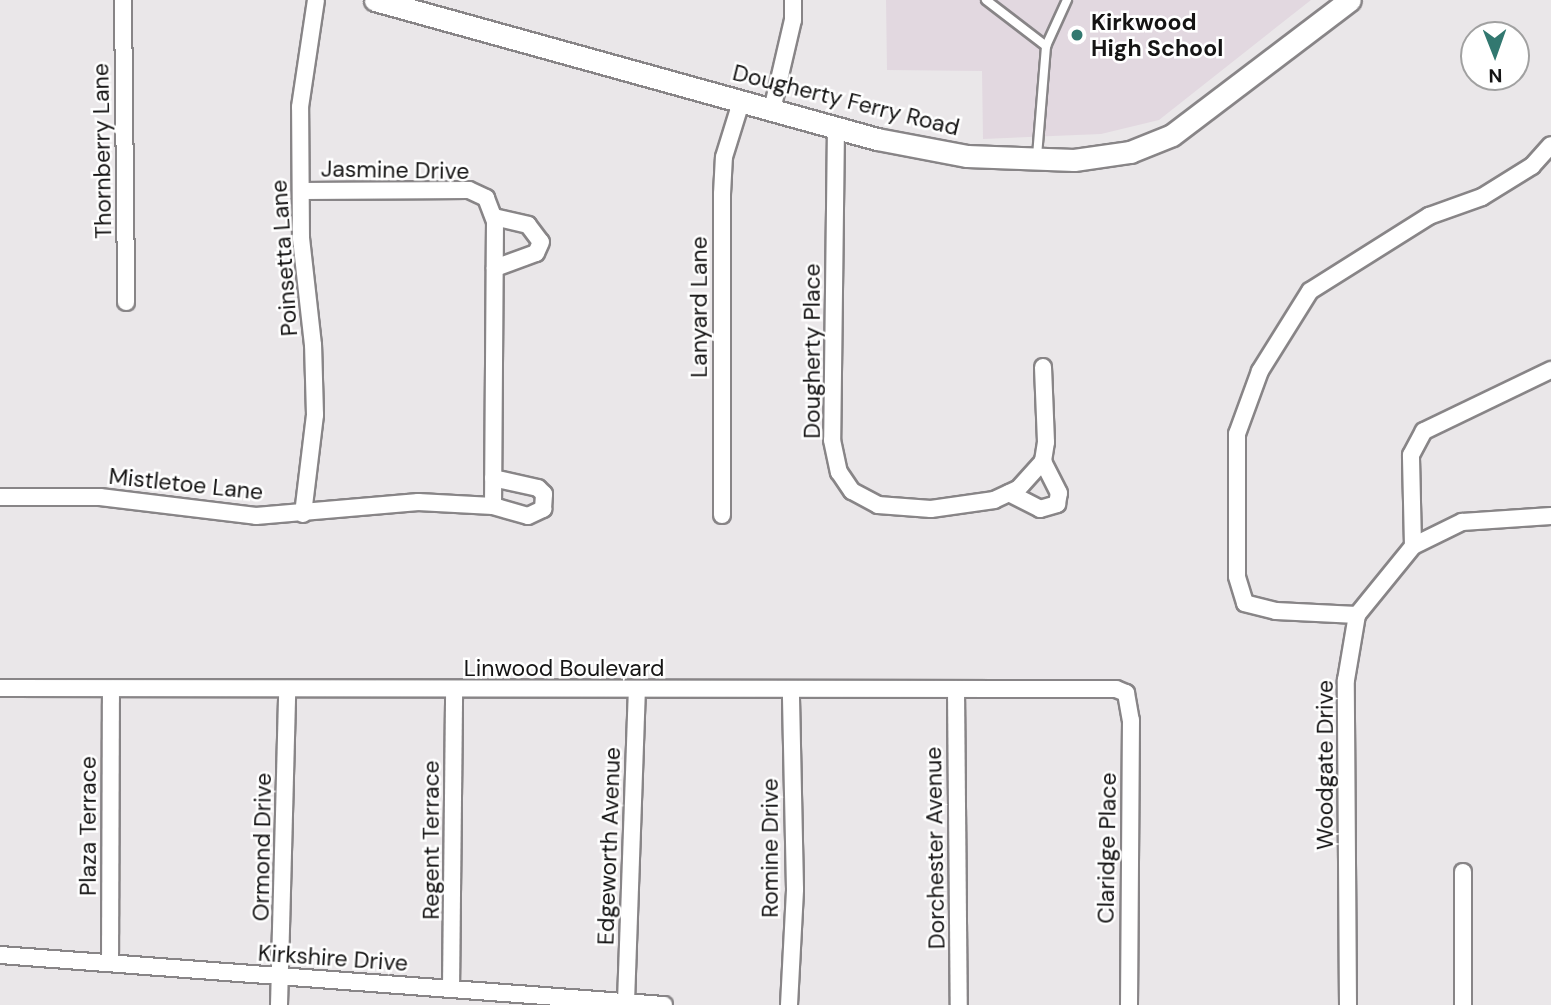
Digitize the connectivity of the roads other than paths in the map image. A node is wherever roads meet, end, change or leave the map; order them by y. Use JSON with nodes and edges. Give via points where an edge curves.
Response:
{"nodes":[{"id":1,"x":123,"y":0,"type":"edge"},
{"id":2,"x":316,"y":0,"type":"edge"},
{"id":3,"x":793,"y":0,"type":"edge"},
{"id":4,"x":986,"y":0,"type":"edge"},
{"id":5,"x":1067,"y":0,"type":"edge"},
{"id":6,"x":1350,"y":0,"type":"edge"},
{"id":7,"x":390,"y":2,"type":"edge"},
{"id":8,"x":1046,"y":46,"type":"junction"},
{"id":9,"x":741,"y":102,"type":"junction"},
{"id":10,"x":772,"y":110,"type":"junction"},
{"id":11,"x":836,"y":127,"type":"junction"},
{"id":12,"x":1551,"y":145,"type":"edge"},
{"id":13,"x":1037,"y":159,"type":"junction"},
{"id":14,"x":301,"y":191,"type":"junction"},
{"id":15,"x":494,"y":217,"type":"junction"},
{"id":16,"x":495,"y":268,"type":"junction"},
{"id":17,"x":126,"y":302,"type":"dead end"},
{"id":18,"x":1043,"y":367,"type":"dead end"},
{"id":19,"x":1551,"y":370,"type":"edge"},
{"id":20,"x":1043,"y":461,"type":"junction"},
{"id":21,"x":493,"y":478,"type":"junction"},
{"id":22,"x":1009,"y":493,"type":"junction"},
{"id":23,"x":0,"y":497,"type":"edge"},
{"id":24,"x":493,"y":506,"type":"junction"},
{"id":25,"x":303,"y":514,"type":"junction"},
{"id":26,"x":722,"y":515,"type":"dead end"},
{"id":27,"x":1551,"y":516,"type":"edge"},
{"id":28,"x":1413,"y":546,"type":"junction"},
{"id":29,"x":1357,"y":615,"type":"junction"},
{"id":30,"x":0,"y":688,"type":"edge"},
{"id":31,"x":111,"y":689,"type":"junction"},
{"id":32,"x":287,"y":689,"type":"junction"},
{"id":33,"x":454,"y":690,"type":"junction"},
{"id":34,"x":637,"y":691,"type":"junction"},
{"id":35,"x":790,"y":691,"type":"junction"},
{"id":36,"x":956,"y":691,"type":"junction"},
{"id":37,"x":1126,"y":693,"type":"joint"},
{"id":38,"x":1463,"y":872,"type":"dead end"},
{"id":39,"x":0,"y":956,"type":"edge"},
{"id":40,"x":110,"y":963,"type":"junction"},
{"id":41,"x":281,"y":977,"type":"junction"},
{"id":42,"x":451,"y":989,"type":"junction"},
{"id":43,"x":626,"y":1002,"type":"junction"},
{"id":44,"x":279,"y":1005,"type":"edge"},
{"id":45,"x":664,"y":1005,"type":"edge"},
{"id":46,"x":789,"y":1005,"type":"edge"},
{"id":47,"x":959,"y":1005,"type":"edge"},
{"id":48,"x":1129,"y":1005,"type":"edge"},
{"id":49,"x":1348,"y":1005,"type":"edge"},
{"id":50,"x":1463,"y":1005,"type":"edge"}],
"edges":[{"from":1,"to":17,"type":"street","name":"Thornberry Lane"},
{"from":2,"to":14,"type":"street","name":"Poinsetta Lane","via":[[300,107]]},
{"from":3,"to":10,"type":"street","via":[[793,20]]},
{"from":4,"to":8,"type":"lane"},
{"from":5,"to":8,"type":"lane"},
{"from":6,"to":13,"type":"main road","name":"Dougherty Ferry Road","via":[[1172,135],[1130,152],[1074,160]]},
{"from":7,"to":9,"type":"main road","name":"Dougherty Ferry Road"},
{"from":8,"to":13,"type":"lane"},
{"from":9,"to":10,"type":"main road","name":"Dougherty Ferry Road"},
{"from":9,"to":26,"type":"street","name":"Lanyard Lane","via":[[724,157]]},
{"from":10,"to":11,"type":"main road","name":"Dougherty Ferry Road"},
{"from":11,"to":13,"type":"main road","name":"Dougherty Ferry Road","via":[[967,156]]},
{"from":11,"to":22,"type":"street","name":"Dougherty Place","via":[[832,440],[839,472],[852,491],[878,505],[931,509],[994,500]]},
{"from":12,"to":29,"type":"street","via":[[1532,166],[1482,197],[1429,216],[1310,292],[1259,370],[1237,434],[1237,576],[1245,603],[1276,611]]},
{"from":14,"to":15,"type":"street","name":"Jasmine Drive","via":[[469,190],[486,198]]},
{"from":14,"to":25,"type":"street","name":"Poinsetta Lane","via":[[315,415]]},
{"from":15,"to":16,"type":"street"},
{"from":15,"to":16,"type":"street","via":[[528,225],[541,242],[536,253]]},
{"from":16,"to":21,"type":"street"},
{"from":18,"to":20,"type":"street"},
{"from":19,"to":28,"type":"street","via":[[1424,431],[1411,455]]},
{"from":20,"to":22,"type":"street","name":"Dougherty Place"},
{"from":20,"to":22,"type":"street","via":[[1059,493],[1057,504],[1040,509]]},
{"from":21,"to":24,"type":"street"},
{"from":21,"to":24,"type":"street","name":"Mistletoe Lane","via":[[538,488],[545,502],[536,515]]},
{"from":23,"to":25,"type":"street","name":"Mistletoe Lane","via":[[100,497],[256,516]]},
{"from":24,"to":25,"type":"street","name":"Mistletoe Lane","via":[[418,502]]},
{"from":27,"to":28,"type":"street","via":[[1462,522]]},
{"from":28,"to":29,"type":"street","name":"Woodgate Drive"},
{"from":29,"to":49,"type":"street","name":"Woodgate Drive","via":[[1346,680]]},
{"from":30,"to":31,"type":"street","name":"Linwood Boulevard"},
{"from":31,"to":32,"type":"street","name":"Linwood Boulevard"},
{"from":31,"to":40,"type":"street","name":"Plaza Terrace"},
{"from":32,"to":33,"type":"street","name":"Linwood Boulevard"},
{"from":32,"to":41,"type":"street","name":"Ormond Drive"},
{"from":33,"to":34,"type":"street","name":"Linwood Boulevard"},
{"from":33,"to":42,"type":"street","name":"Regent Terrace"},
{"from":34,"to":35,"type":"street","name":"Linwood Boulevard"},
{"from":34,"to":43,"type":"street","name":"Edgeworth Avenue"},
{"from":35,"to":36,"type":"street","name":"Linwood Boulevard"},
{"from":35,"to":46,"type":"street","name":"Romine Drive","via":[[795,889]]},
{"from":36,"to":37,"type":"street","name":"Linwood Boulevard","via":[[1104,688]]},
{"from":36,"to":47,"type":"street","name":"Dorchester Avenue"},
{"from":37,"to":48,"type":"street","name":"Claridge Place","via":[[1131,720]]},
{"from":38,"to":50,"type":"street"},
{"from":39,"to":40,"type":"street","name":"Kirkshire Drive"},
{"from":40,"to":41,"type":"street","name":"Kirkshire Drive"},
{"from":41,"to":42,"type":"street","name":"Kirkshire Drive"},
{"from":41,"to":44,"type":"street","name":"Ormond Drive"},
{"from":42,"to":43,"type":"street","name":"Kirkshire Drive"},
{"from":43,"to":45,"type":"street","name":"Kirkshire Drive"}]}
